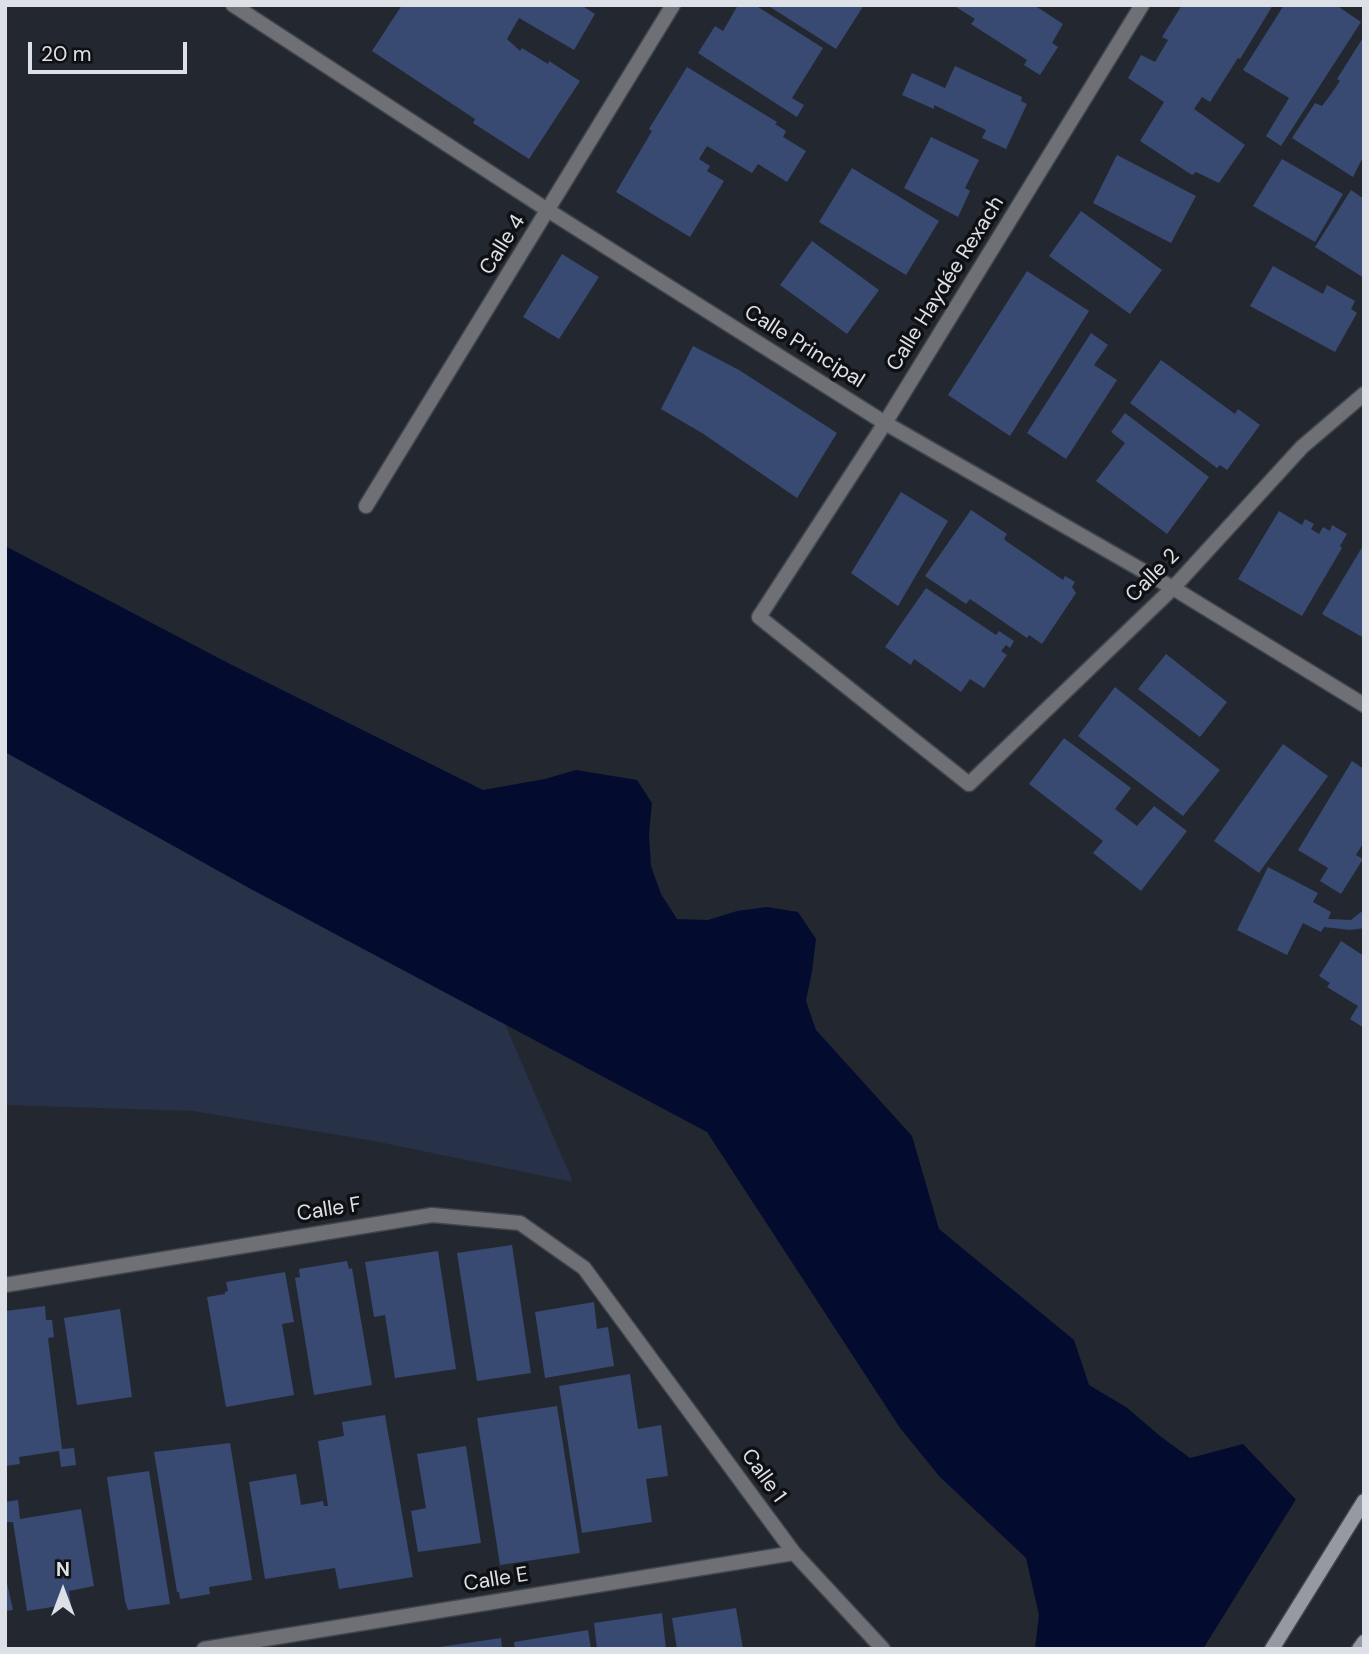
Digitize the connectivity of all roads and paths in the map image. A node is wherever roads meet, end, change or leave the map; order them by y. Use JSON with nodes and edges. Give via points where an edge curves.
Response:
{"nodes":[{"id":1,"x":233,"y":5,"type":"edge"},
{"id":2,"x":673,"y":5,"type":"edge"},
{"id":3,"x":1142,"y":5,"type":"edge"},
{"id":4,"x":549,"y":211,"type":"junction"},
{"id":5,"x":1364,"y":394,"type":"edge"},
{"id":6,"x":885,"y":423,"type":"junction"},
{"id":7,"x":366,"y":506,"type":"dead end"},
{"id":8,"x":1173,"y":587,"type":"junction"},
{"id":9,"x":1364,"y":705,"type":"edge"},
{"id":10,"x":969,"y":784,"type":"joint"},
{"id":11,"x":5,"y":1285,"type":"edge"},
{"id":12,"x":621,"y":1320,"type":"joint"},
{"id":13,"x":1364,"y":1501,"type":"edge"},
{"id":14,"x":794,"y":1553,"type":"junction"},
{"id":15,"x":1364,"y":1642,"type":"edge"},
{"id":16,"x":204,"y":1649,"type":"edge"},
{"id":17,"x":883,"y":1649,"type":"edge"},
{"id":18,"x":1272,"y":1649,"type":"edge"},
{"id":19,"x":1359,"y":1649,"type":"edge"}],
"edges":[{"from":1,"to":4,"type":"street","name":"Calle Principal"},
{"from":2,"to":4,"type":"street","name":"Calle 4"},
{"from":3,"to":6,"type":"street","name":"Calle Haydée Rexach"},
{"from":4,"to":6,"type":"street","name":"Calle Principal"},
{"from":4,"to":7,"type":"street","name":"Calle 4"},
{"from":5,"to":8,"type":"street","name":"Calle 2","via":[[1302,447]]},
{"from":6,"to":8,"type":"street","name":"Calle Principal"},
{"from":6,"to":10,"type":"street","name":"Calle Haydée Rexach","via":[[759,617]]},
{"from":8,"to":9,"type":"street","name":"Calle Principal"},
{"from":8,"to":10,"type":"street","name":"Calle 2"},
{"from":11,"to":12,"type":"street","name":"Calle F","via":[[432,1215],[520,1223],[584,1268]]},
{"from":12,"to":14,"type":"street","name":"Calle 1"},
{"from":13,"to":18,"type":"street"},
{"from":14,"to":16,"type":"street","name":"Calle E"},
{"from":14,"to":17,"type":"street","name":"Calle 1"},
{"from":15,"to":19,"type":"street"}]}
